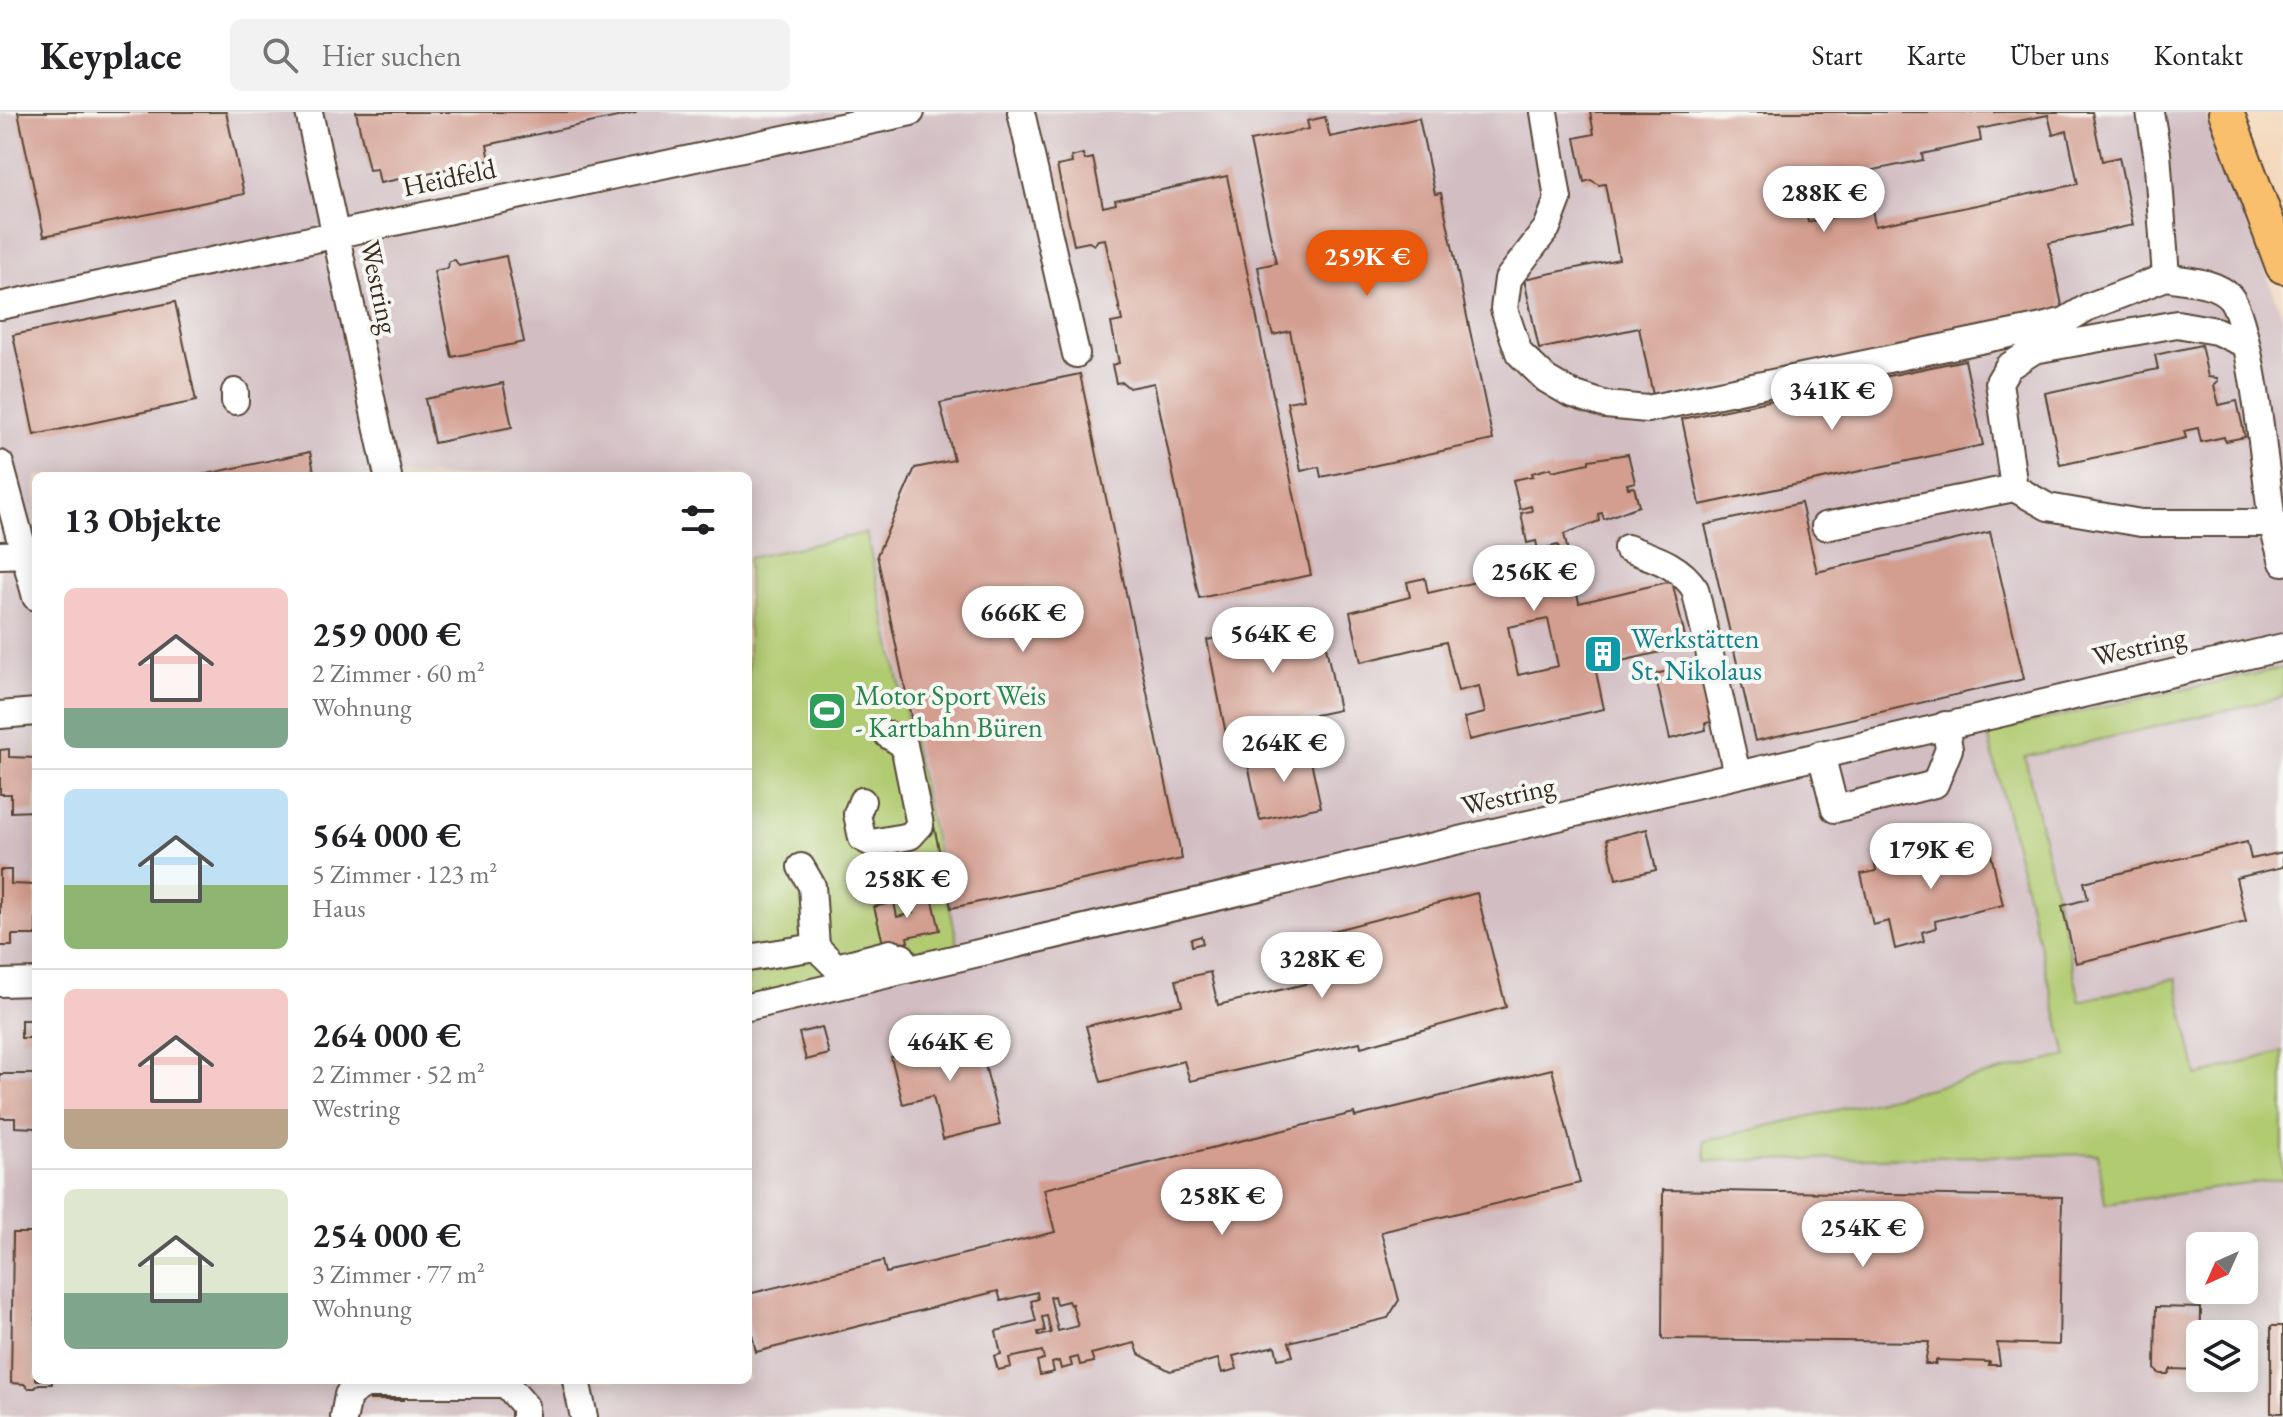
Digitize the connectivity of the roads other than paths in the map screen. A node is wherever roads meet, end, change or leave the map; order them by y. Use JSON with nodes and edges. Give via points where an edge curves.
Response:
{"nodes":[{"id":1,"x":309,"y":112,"type":"edge"},
{"id":2,"x":911,"y":112,"type":"edge"},
{"id":3,"x":1021,"y":112,"type":"edge"},
{"id":4,"x":1544,"y":112,"type":"edge"},
{"id":5,"x":2226,"y":112,"type":"edge"},
{"id":6,"x":2154,"y":113,"type":"edge"},
{"id":7,"x":336,"y":234,"type":"junction"},
{"id":8,"x":2283,"y":266,"type":"edge"},
{"id":9,"x":2166,"y":277,"type":"junction"},
{"id":10,"x":0,"y":306,"type":"edge"},
{"id":11,"x":2245,"y":344,"type":"junction"},
{"id":12,"x":1076,"y":354,"type":"dead end"},
{"id":13,"x":0,"y":464,"type":"edge"},
{"id":14,"x":387,"y":472,"type":"edge"},
{"id":15,"x":2014,"y":488,"type":"junction"},
{"id":16,"x":2272,"y":523,"type":"junction"},
{"id":17,"x":1825,"y":526,"type":"dead end"},
{"id":18,"x":1627,"y":548,"type":"dead end"},
{"id":19,"x":12,"y":555,"type":"edge"},
{"id":20,"x":2283,"y":562,"type":"edge"},
{"id":21,"x":32,"y":590,"type":"edge"},
{"id":22,"x":2283,"y":647,"type":"edge"},
{"id":23,"x":32,"y":713,"type":"edge"},
{"id":24,"x":0,"y":715,"type":"edge"},
{"id":25,"x":1945,"y":725,"type":"junction"},
{"id":26,"x":888,"y":735,"type":"dead end"},
{"id":27,"x":1821,"y":754,"type":"junction"},
{"id":28,"x":1737,"y":774,"type":"junction"},
{"id":29,"x":862,"y":801,"type":"dead end"},
{"id":30,"x":801,"y":867,"type":"dead end"},
{"id":31,"x":816,"y":947,"type":"junction"},
{"id":32,"x":752,"y":957,"type":"edge"},
{"id":33,"x":905,"y":970,"type":"junction"},
{"id":34,"x":32,"y":982,"type":"edge"},
{"id":35,"x":0,"y":983,"type":"edge"},
{"id":36,"x":752,"y":1006,"type":"edge"},
{"id":37,"x":577,"y":1384,"type":"edge"},
{"id":38,"x":344,"y":1417,"type":"edge"},
{"id":39,"x":525,"y":1417,"type":"edge"},
{"id":40,"x":584,"y":1417,"type":"edge"}],
"edges":[{"from":1,"to":7,"type":"street","name":"Westring"},
{"from":2,"to":7,"type":"street","name":"Heidfeld"},
{"from":3,"to":12,"type":"street"},
{"from":4,"to":9,"type":"street","via":[[1558,199],[1547,228],[1508,279],[1504,309],[1519,353],[1546,379],[1606,405],[1647,409],[2038,328]]},
{"from":5,"to":8,"type":"main road"},
{"from":6,"to":9,"type":"street"},
{"from":7,"to":10,"type":"street","name":"Heidfeld"},
{"from":7,"to":14,"type":"street","name":"Westring"},
{"from":9,"to":11,"type":"street","via":[[2214,286],[2230,298],[2240,315]]},
{"from":11,"to":15,"type":"street","via":[[2216,331],[2177,324],[2034,350],[2008,367],[1999,382]]},
{"from":11,"to":16,"type":"street"},
{"from":13,"to":19,"type":"street"},
{"from":15,"to":16,"type":"street","via":[[2048,507],[2141,523]]},
{"from":15,"to":17,"type":"street"},
{"from":16,"to":20,"type":"street"},
{"from":18,"to":28,"type":"street","via":[[1681,571],[1695,589]]},
{"from":19,"to":21,"type":"street"},
{"from":22,"to":25,"type":"street","name":"Westring"},
{"from":23,"to":24,"type":"street"},
{"from":25,"to":27,"type":"street","name":"Westring"},
{"from":25,"to":27,"type":"street","via":[[1949,749],[1935,784],[1835,809]]},
{"from":26,"to":29,"type":"street","via":[[904,745],[920,825],[910,836],[872,843],[862,838],[857,814]]},
{"from":27,"to":28,"type":"street","name":"Westring"},
{"from":28,"to":33,"type":"street","name":"Westring"},
{"from":30,"to":31,"type":"street","via":[[812,886]]},
{"from":31,"to":32,"type":"street"},
{"from":31,"to":33,"type":"street","via":[[836,967],[890,953],[902,957]]},
{"from":33,"to":36,"type":"street","name":"Westring"},
{"from":34,"to":35,"type":"street"},
{"from":37,"to":40,"type":"street"},
{"from":38,"to":39,"type":"street","via":[[348,1395],[365,1384],[506,1384],[525,1406]]}]}
